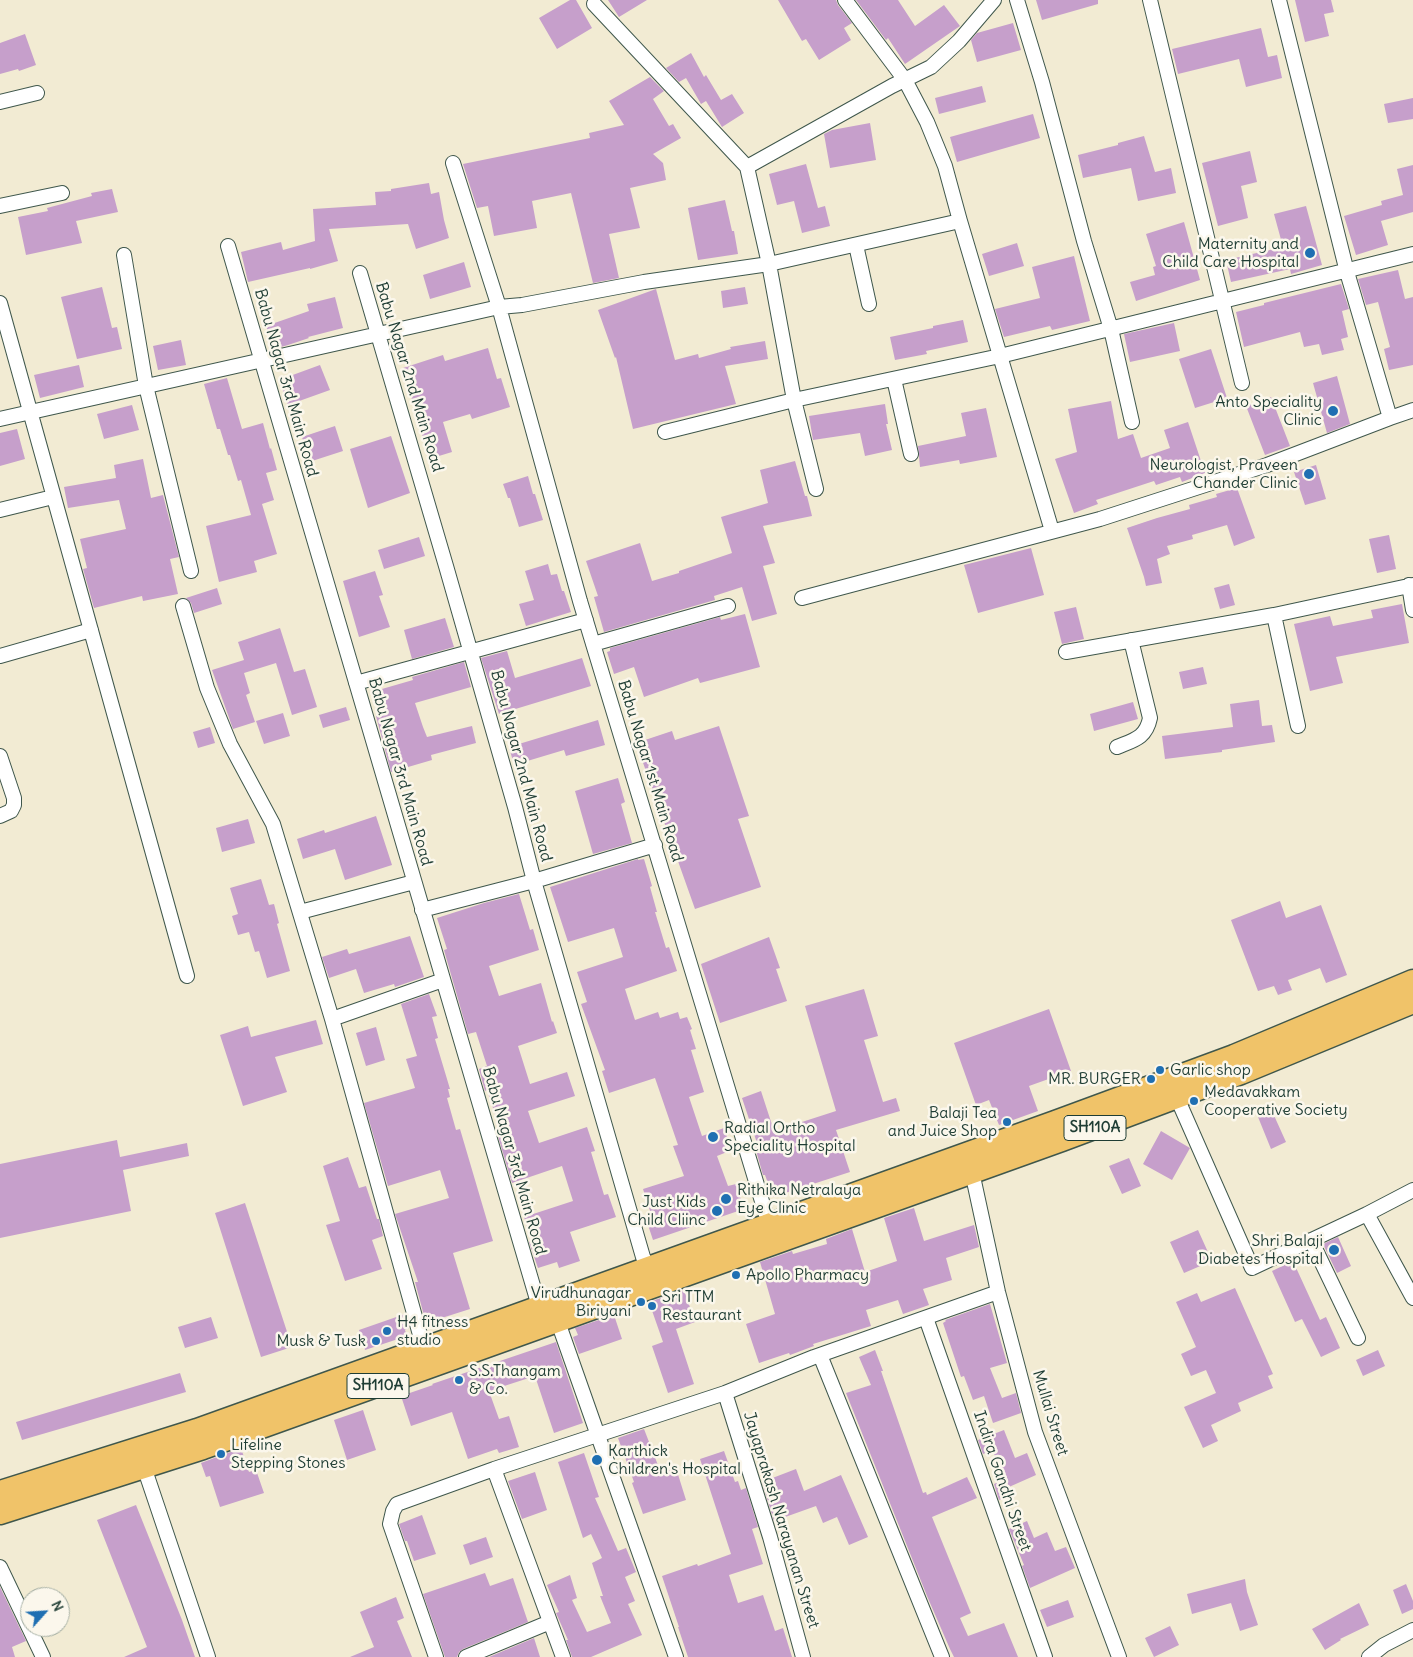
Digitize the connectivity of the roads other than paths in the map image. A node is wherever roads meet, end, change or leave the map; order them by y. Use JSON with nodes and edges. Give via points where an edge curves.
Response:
{"nodes":[{"id":1,"x":845,"y":0,"type":"edge"},
{"id":2,"x":974,"y":0,"type":"edge"},
{"id":3,"x":994,"y":0,"type":"edge"},
{"id":4,"x":1017,"y":0,"type":"edge"},
{"id":5,"x":1150,"y":0,"type":"edge"},
{"id":6,"x":1279,"y":0,"type":"edge"},
{"id":7,"x":594,"y":4,"type":"dead end"},
{"id":8,"x":983,"y":11,"type":"junction"},
{"id":9,"x":904,"y":80,"type":"junction"},
{"id":10,"x":37,"y":93,"type":"dead end"},
{"id":11,"x":0,"y":102,"type":"edge"},
{"id":12,"x":453,"y":163,"type":"dead end"},
{"id":13,"x":747,"y":167,"type":"junction"},
{"id":14,"x":62,"y":193,"type":"dead end"},
{"id":15,"x":0,"y":206,"type":"edge"},
{"id":16,"x":960,"y":221,"type":"junction"},
{"id":17,"x":856,"y":245,"type":"junction"},
{"id":18,"x":228,"y":246,"type":"dead end"},
{"id":19,"x":1413,"y":254,"type":"edge"},
{"id":20,"x":124,"y":255,"type":"dead end"},
{"id":21,"x":769,"y":264,"type":"junction"},
{"id":22,"x":1347,"y":272,"type":"junction"},
{"id":23,"x":360,"y":273,"type":"dead end"},
{"id":24,"x":1222,"y":301,"type":"junction"},
{"id":25,"x":869,"y":304,"type":"dead end"},
{"id":26,"x":0,"y":306,"type":"edge"},
{"id":27,"x":499,"y":307,"type":"junction"},
{"id":28,"x":1110,"y":329,"type":"junction"},
{"id":29,"x":378,"y":334,"type":"junction"},
{"id":30,"x":1000,"y":356,"type":"junction"},
{"id":31,"x":261,"y":361,"type":"junction"},
{"id":32,"x":894,"y":379,"type":"junction"},
{"id":33,"x":1242,"y":383,"type":"dead end"},
{"id":34,"x":146,"y":386,"type":"junction"},
{"id":35,"x":794,"y":400,"type":"junction"},
{"id":36,"x":1413,"y":410,"type":"edge"},
{"id":37,"x":30,"y":413,"type":"junction"},
{"id":38,"x":1390,"y":418,"type":"junction"},
{"id":39,"x":0,"y":419,"type":"edge"},
{"id":40,"x":1132,"y":422,"type":"dead end"},
{"id":41,"x":665,"y":432,"type":"dead end"},
{"id":42,"x":912,"y":454,"type":"dead end"},
{"id":43,"x":816,"y":489,"type":"dead end"},
{"id":44,"x":53,"y":498,"type":"junction"},
{"id":45,"x":0,"y":510,"type":"edge"},
{"id":46,"x":1052,"y":531,"type":"junction"},
{"id":47,"x":191,"y":571,"type":"dead end"},
{"id":48,"x":1411,"y":585,"type":"edge"},
{"id":49,"x":802,"y":598,"type":"dead end"},
{"id":50,"x":183,"y":606,"type":"dead end"},
{"id":51,"x":728,"y":606,"type":"dead end"},
{"id":52,"x":1413,"y":610,"type":"edge"},
{"id":53,"x":1274,"y":616,"type":"junction"},
{"id":54,"x":586,"y":620,"type":"junction"},
{"id":55,"x":90,"y":630,"type":"junction"},
{"id":56,"x":1131,"y":640,"type":"junction"},
{"id":57,"x":593,"y":644,"type":"junction"},
{"id":58,"x":471,"y":652,"type":"junction"},
{"id":59,"x":1066,"y":652,"type":"dead end"},
{"id":60,"x":0,"y":656,"type":"edge"},
{"id":61,"x":356,"y":683,"type":"junction"},
{"id":62,"x":1298,"y":726,"type":"dead end"},
{"id":63,"x":1117,"y":747,"type":"dead end"},
{"id":64,"x":0,"y":756,"type":"edge"},
{"id":65,"x":0,"y":816,"type":"edge"},
{"id":66,"x":654,"y":845,"type":"junction"},
{"id":67,"x":534,"y":881,"type":"junction"},
{"id":68,"x":414,"y":882,"type":"junction"},
{"id":69,"x":422,"y":910,"type":"junction"},
{"id":70,"x":300,"y":912,"type":"junction"},
{"id":71,"x":188,"y":976,"type":"dead end"},
{"id":72,"x":443,"y":980,"type":"junction"},
{"id":73,"x":1411,"y":995,"type":"edge"},
{"id":74,"x":332,"y":1019,"type":"junction"},
{"id":75,"x":1173,"y":1089,"type":"junction"},
{"id":76,"x":972,"y":1172,"type":"junction"},
{"id":77,"x":1413,"y":1190,"type":"edge"},
{"id":78,"x":1367,"y":1214,"type":"junction"},
{"id":79,"x":772,"y":1234,"type":"junction"},
{"id":80,"x":1311,"y":1240,"type":"junction"},
{"id":81,"x":649,"y":1269,"type":"junction"},
{"id":82,"x":998,"y":1292,"type":"junction"},
{"id":83,"x":1413,"y":1298,"type":"edge"},
{"id":84,"x":548,"y":1318,"type":"junction"},
{"id":85,"x":926,"y":1318,"type":"junction"},
{"id":86,"x":1358,"y":1338,"type":"dead end"},
{"id":87,"x":424,"y":1349,"type":"junction"},
{"id":88,"x":820,"y":1355,"type":"junction"},
{"id":89,"x":725,"y":1392,"type":"junction"},
{"id":90,"x":598,"y":1436,"type":"junction"},
{"id":91,"x":200,"y":1439,"type":"junction"},
{"id":92,"x":144,"y":1467,"type":"junction"},
{"id":93,"x":494,"y":1469,"type":"junction"},
{"id":94,"x":0,"y":1492,"type":"edge"},
{"id":95,"x":0,"y":1513,"type":"edge"},
{"id":96,"x":0,"y":1567,"type":"edge"},
{"id":97,"x":550,"y":1622,"type":"junction"},
{"id":98,"x":1413,"y":1630,"type":"edge"},
{"id":99,"x":43,"y":1657,"type":"edge"},
{"id":100,"x":208,"y":1657,"type":"edge"},
{"id":101,"x":436,"y":1657,"type":"edge"},
{"id":102,"x":466,"y":1657,"type":"edge"},
{"id":103,"x":563,"y":1657,"type":"edge"},
{"id":104,"x":676,"y":1657,"type":"edge"},
{"id":105,"x":803,"y":1657,"type":"edge"},
{"id":106,"x":942,"y":1657,"type":"edge"},
{"id":107,"x":1045,"y":1657,"type":"edge"},
{"id":108,"x":1119,"y":1657,"type":"edge"},
{"id":109,"x":1369,"y":1657,"type":"edge"}],
"edges":[{"from":1,"to":9,"type":"street"},
{"from":2,"to":8,"type":"street"},
{"from":3,"to":8,"type":"street"},
{"from":4,"to":28,"type":"street"},
{"from":5,"to":24,"type":"street"},
{"from":6,"to":22,"type":"street"},
{"from":7,"to":13,"type":"street"},
{"from":8,"to":9,"type":"street","via":[[959,41],[930,67]]},
{"from":9,"to":13,"type":"street"},
{"from":9,"to":16,"type":"street","via":[[927,122],[945,166]]},
{"from":10,"to":11,"type":"street"},
{"from":12,"to":27,"type":"street","name":"Babu Nagar 1st Main Road"},
{"from":13,"to":21,"type":"street"},
{"from":14,"to":15,"type":"street"},
{"from":16,"to":17,"type":"street"},
{"from":16,"to":30,"type":"street"},
{"from":17,"to":21,"type":"street"},
{"from":17,"to":25,"type":"street"},
{"from":18,"to":31,"type":"street","name":"Babu Nagar 3rd Main Road"},
{"from":19,"to":22,"type":"street"},
{"from":20,"to":34,"type":"street"},
{"from":21,"to":27,"type":"street"},
{"from":21,"to":35,"type":"street"},
{"from":22,"to":24,"type":"street"},
{"from":22,"to":38,"type":"street"},
{"from":23,"to":29,"type":"street","name":"Babu Nagar 2nd Main Road"},
{"from":24,"to":28,"type":"street"},
{"from":24,"to":33,"type":"street"},
{"from":26,"to":37,"type":"street"},
{"from":27,"to":29,"type":"street"},
{"from":27,"to":54,"type":"street","name":"Babu Nagar 1st Main Road"},
{"from":28,"to":30,"type":"street"},
{"from":28,"to":40,"type":"street"},
{"from":29,"to":31,"type":"street"},
{"from":29,"to":58,"type":"street","name":"Babu Nagar 2nd Main Road"},
{"from":30,"to":32,"type":"street"},
{"from":30,"to":46,"type":"street"},
{"from":31,"to":34,"type":"street"},
{"from":31,"to":61,"type":"street","name":"Babu Nagar 3rd Main Road"},
{"from":32,"to":35,"type":"street"},
{"from":32,"to":42,"type":"street"},
{"from":34,"to":37,"type":"street"},
{"from":34,"to":47,"type":"street"},
{"from":35,"to":41,"type":"street"},
{"from":35,"to":43,"type":"street"},
{"from":36,"to":38,"type":"street"},
{"from":37,"to":39,"type":"street"},
{"from":37,"to":44,"type":"street"},
{"from":38,"to":46,"type":"street","via":[[1267,465],[1100,519]]},
{"from":44,"to":45,"type":"street"},
{"from":44,"to":55,"type":"street"},
{"from":46,"to":49,"type":"street"},
{"from":48,"to":52,"type":"street"},
{"from":48,"to":53,"type":"street"},
{"from":50,"to":70,"type":"street","via":[[207,688],[230,744],[273,824]]},
{"from":51,"to":57,"type":"street"},
{"from":53,"to":56,"type":"street"},
{"from":53,"to":62,"type":"street"},
{"from":54,"to":57,"type":"street","name":"Babu Nagar 1st Main Road"},
{"from":54,"to":58,"type":"street"},
{"from":55,"to":60,"type":"street"},
{"from":55,"to":71,"type":"street"},
{"from":56,"to":59,"type":"street"},
{"from":56,"to":63,"type":"street","via":[[1150,718],[1144,734]]},
{"from":57,"to":66,"type":"street","name":"Babu Nagar 1st Main Road"},
{"from":58,"to":61,"type":"street"},
{"from":58,"to":67,"type":"street","name":"Babu Nagar 2nd Main Road"},
{"from":61,"to":68,"type":"street","name":"Babu Nagar 3rd Main Road"},
{"from":64,"to":65,"type":"street","via":[[14,798],[11,811]]},
{"from":66,"to":67,"type":"street"},
{"from":66,"to":79,"type":"street","name":"Babu Nagar 1st Main Road"},
{"from":67,"to":69,"type":"street"},
{"from":67,"to":81,"type":"street","name":"Babu Nagar 2nd Main Road"},
{"from":68,"to":69,"type":"street","name":"Babu Nagar 3rd Main Road"},
{"from":68,"to":70,"type":"street"},
{"from":69,"to":72,"type":"street","name":"Babu Nagar 3rd Main Road"},
{"from":70,"to":74,"type":"street"},
{"from":72,"to":74,"type":"street"},
{"from":72,"to":84,"type":"street","name":"Babu Nagar 3rd Main Road"},
{"from":73,"to":75,"type":"main road","number":"SH110A"},
{"from":74,"to":87,"type":"street"},
{"from":75,"to":76,"type":"main road","number":"SH110A"},
{"from":75,"to":79,"type":"main road","number":"SH110A"},
{"from":75,"to":80,"type":"street","via":[[1252,1268]]},
{"from":76,"to":79,"type":"main road","number":"SH110A"},
{"from":76,"to":82,"type":"street","name":"Mullai Street"},
{"from":77,"to":78,"type":"street"},
{"from":78,"to":80,"type":"street"},
{"from":78,"to":83,"type":"street"},
{"from":79,"to":81,"type":"main road","number":"SH110A"},
{"from":79,"to":84,"type":"main road","number":"SH110A"},
{"from":80,"to":86,"type":"street"},
{"from":81,"to":84,"type":"main road","number":"SH110A"},
{"from":82,"to":85,"type":"street"},
{"from":82,"to":108,"type":"street","name":"Mullai Street","via":[[1035,1432]]},
{"from":84,"to":87,"type":"main road","number":"SH110A"},
{"from":84,"to":90,"type":"street","name":"Babu Nagar 3rd Main Road"},
{"from":84,"to":91,"type":"main road","number":"SH110A"},
{"from":85,"to":88,"type":"street"},
{"from":85,"to":107,"type":"street","name":"Indira Gandhi Street"},
{"from":87,"to":91,"type":"main road","number":"SH110A"},
{"from":88,"to":89,"type":"street"},
{"from":88,"to":106,"type":"street"},
{"from":89,"to":90,"type":"street"},
{"from":89,"to":105,"type":"street","name":"Jayaprakash Narayanan Street"},
{"from":90,"to":93,"type":"street"},
{"from":90,"to":104,"type":"street","name":"Babu Nagar 3rd Main Road"},
{"from":91,"to":92,"type":"main road","number":"SH110A"},
{"from":91,"to":94,"type":"main road","number":"SH110A"},
{"from":92,"to":95,"type":"main road","number":"SH110A"},
{"from":92,"to":100,"type":"street"},
{"from":93,"to":97,"type":"street"},
{"from":93,"to":101,"type":"street","via":[[397,1504],[393,1511],[390,1524]]},
{"from":96,"to":99,"type":"street"},
{"from":97,"to":102,"type":"street"},
{"from":97,"to":103,"type":"street"},
{"from":98,"to":109,"type":"street"}]}
